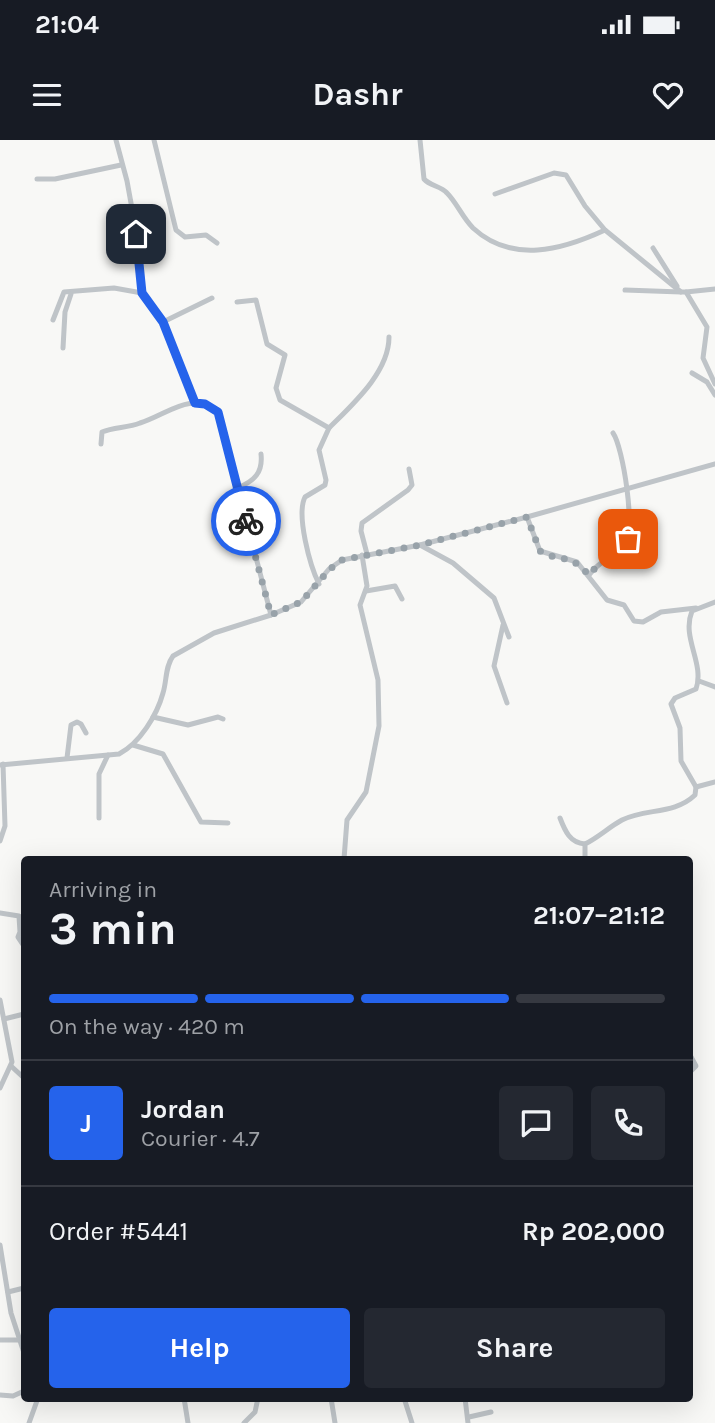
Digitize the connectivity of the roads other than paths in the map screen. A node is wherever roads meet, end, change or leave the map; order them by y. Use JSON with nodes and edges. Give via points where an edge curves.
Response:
{"nodes":[{"id":1,"x":116,"y":140,"type":"edge"},
{"id":2,"x":154,"y":140,"type":"edge"},
{"id":3,"x":420,"y":140,"type":"edge"},
{"id":4,"x":121,"y":165,"type":"junction"},
{"id":5,"x":37,"y":179,"type":"dead end"},
{"id":6,"x":495,"y":194,"type":"dead end"},
{"id":7,"x":605,"y":230,"type":"junction"},
{"id":8,"x":217,"y":243,"type":"dead end"},
{"id":9,"x":653,"y":248,"type":"dead end"},
{"id":10,"x":715,"y":289,"type":"edge"},
{"id":11,"x":625,"y":290,"type":"dead end"},
{"id":12,"x":682,"y":291,"type":"junction"},
{"id":13,"x":142,"y":293,"type":"junction"},
{"id":14,"x":71,"y":294,"type":"junction"},
{"id":15,"x":212,"y":298,"type":"dead end"},
{"id":16,"x":237,"y":302,"type":"dead end"},
{"id":17,"x":53,"y":320,"type":"dead end"},
{"id":18,"x":163,"y":322,"type":"junction"},
{"id":19,"x":390,"y":337,"type":"dead end"},
{"id":20,"x":63,"y":348,"type":"dead end"},
{"id":21,"x":692,"y":373,"type":"dead end"},
{"id":22,"x":715,"y":384,"type":"edge"},
{"id":23,"x":715,"y":395,"type":"edge"},
{"id":24,"x":195,"y":403,"type":"junction"},
{"id":25,"x":329,"y":428,"type":"junction"},
{"id":26,"x":613,"y":433,"type":"dead end"},
{"id":27,"x":101,"y":444,"type":"dead end"},
{"id":28,"x":261,"y":454,"type":"dead end"},
{"id":29,"x":715,"y":464,"type":"edge"},
{"id":30,"x":410,"y":469,"type":"dead end"},
{"id":31,"x":237,"y":488,"type":"junction"},
{"id":32,"x":629,"y":490,"type":"junction"},
{"id":33,"x":527,"y":517,"type":"junction"},
{"id":34,"x":420,"y":545,"type":"junction"},
{"id":35,"x":365,"y":554,"type":"junction"},
{"id":36,"x":590,"y":574,"type":"junction"},
{"id":37,"x":319,"y":584,"type":"junction"},
{"id":38,"x":366,"y":592,"type":"junction"},
{"id":39,"x":402,"y":599,"type":"dead end"},
{"id":40,"x":715,"y":602,"type":"edge"},
{"id":41,"x":696,"y":608,"type":"junction"},
{"id":42,"x":271,"y":615,"type":"junction"},
{"id":43,"x":503,"y":622,"type":"junction"},
{"id":44,"x":509,"y":637,"type":"dead end"},
{"id":45,"x":699,"y":681,"type":"junction"},
{"id":46,"x":715,"y":687,"type":"edge"},
{"id":47,"x":507,"y":704,"type":"dead end"},
{"id":48,"x":153,"y":717,"type":"junction"},
{"id":49,"x":223,"y":719,"type":"dead end"},
{"id":50,"x":86,"y":733,"type":"dead end"},
{"id":51,"x":133,"y":745,"type":"junction"},
{"id":52,"x":108,"y":755,"type":"junction"},
{"id":53,"x":67,"y":758,"type":"junction"},
{"id":54,"x":2,"y":764,"type":"edge"},
{"id":55,"x":715,"y":782,"type":"edge"},
{"id":56,"x":696,"y":787,"type":"junction"},
{"id":57,"x":99,"y":818,"type":"dead end"},
{"id":58,"x":560,"y":818,"type":"dead end"},
{"id":59,"x":228,"y":823,"type":"dead end"},
{"id":60,"x":0,"y":841,"type":"edge"},
{"id":61,"x":585,"y":844,"type":"junction"},
{"id":62,"x":344,"y":856,"type":"edge"},
{"id":63,"x":586,"y":856,"type":"edge"},
{"id":64,"x":0,"y":913,"type":"edge"},
{"id":65,"x":21,"y":942,"type":"edge"},
{"id":66,"x":0,"y":1000,"type":"edge"},
{"id":67,"x":21,"y":1015,"type":"edge"},
{"id":68,"x":4,"y":1018,"type":"junction"},
{"id":69,"x":11,"y":1066,"type":"junction"},
{"id":70,"x":21,"y":1075,"type":"edge"},
{"id":71,"x":2,"y":1076,"type":"edge"},
{"id":72,"x":0,"y":1088,"type":"edge"},
{"id":73,"x":0,"y":1245,"type":"edge"},
{"id":74,"x":21,"y":1289,"type":"edge"},
{"id":75,"x":8,"y":1292,"type":"junction"},
{"id":76,"x":0,"y":1340,"type":"edge"},
{"id":77,"x":20,"y":1340,"type":"junction"},
{"id":78,"x":21,"y":1343,"type":"edge"},
{"id":79,"x":21,"y":1392,"type":"edge"},
{"id":80,"x":0,"y":1395,"type":"edge"},
{"id":81,"x":37,"y":1402,"type":"edge"},
{"id":82,"x":184,"y":1402,"type":"edge"},
{"id":83,"x":257,"y":1402,"type":"edge"},
{"id":84,"x":332,"y":1402,"type":"edge"},
{"id":85,"x":405,"y":1402,"type":"edge"},
{"id":86,"x":466,"y":1402,"type":"edge"},
{"id":87,"x":491,"y":1412,"type":"dead end"},
{"id":88,"x":468,"y":1420,"type":"edge"},
{"id":89,"x":29,"y":1423,"type":"edge"},
{"id":90,"x":187,"y":1423,"type":"edge"},
{"id":91,"x":244,"y":1423,"type":"edge"},
{"id":92,"x":335,"y":1423,"type":"edge"},
{"id":93,"x":412,"y":1423,"type":"edge"}],
"edges":[{"from":1,"to":4,"type":"street"},
{"from":2,"to":8,"type":"street","via":[[176,230],[185,236],[206,235]]},
{"from":3,"to":7,"type":"street","via":[[424,179],[445,190],[460,215],[493,243],[544,251]]},
{"from":4,"to":5,"type":"street"},
{"from":4,"to":13,"type":"street","via":[[139,247]]},
{"from":6,"to":7,"type":"street","via":[[560,173]]},
{"from":7,"to":12,"type":"street"},
{"from":9,"to":12,"type":"street"},
{"from":10,"to":12,"type":"street"},
{"from":11,"to":12,"type":"street"},
{"from":12,"to":22,"type":"street","via":[[707,327],[703,358]]},
{"from":13,"to":14,"type":"street","via":[[114,288]]},
{"from":13,"to":18,"type":"street"},
{"from":14,"to":17,"type":"street","via":[[63,293]]},
{"from":14,"to":20,"type":"street"},
{"from":15,"to":18,"type":"street"},
{"from":16,"to":25,"type":"street","via":[[256,300],[267,344],[285,355],[276,388],[280,400]]},
{"from":18,"to":24,"type":"street"},
{"from":19,"to":25,"type":"street","via":[[383,365]]},
{"from":21,"to":23,"type":"street","via":[[707,382]]},
{"from":24,"to":27,"type":"street","via":[[182,404],[134,426],[102,432]]},
{"from":24,"to":31,"type":"street","via":[[218,412]]},
{"from":25,"to":37,"type":"street","via":[[318,450],[325,485],[305,497],[302,509]]},
{"from":26,"to":32,"type":"street","via":[[619,441]]},
{"from":28,"to":31,"type":"street","via":[[257,476]]},
{"from":29,"to":32,"type":"street"},
{"from":30,"to":35,"type":"street","via":[[412,485],[408,490],[362,523]]},
{"from":31,"to":42,"type":"street"},
{"from":32,"to":33,"type":"street"},
{"from":32,"to":36,"type":"street","via":[[628,539]]},
{"from":33,"to":34,"type":"street"},
{"from":33,"to":36,"type":"street","via":[[540,551],[572,559]]},
{"from":34,"to":35,"type":"street"},
{"from":34,"to":43,"type":"street","via":[[453,563],[494,598]]},
{"from":35,"to":37,"type":"street","via":[[333,565]]},
{"from":35,"to":38,"type":"street"},
{"from":36,"to":41,"type":"street","via":[[607,600],[624,606],[639,623],[661,612]]},
{"from":37,"to":42,"type":"street","via":[[301,602]]},
{"from":38,"to":39,"type":"street","via":[[395,586]]},
{"from":38,"to":62,"type":"street","via":[[360,605],[378,680],[379,726],[366,792],[347,820]]},
{"from":40,"to":41,"type":"street"},
{"from":41,"to":45,"type":"street","via":[[688,625]]},
{"from":42,"to":48,"type":"street","via":[[214,633],[173,656]]},
{"from":43,"to":44,"type":"street"},
{"from":43,"to":47,"type":"street","via":[[494,666]]},
{"from":45,"to":46,"type":"street"},
{"from":45,"to":56,"type":"street","via":[[696,689],[671,704],[680,728],[681,761]]},
{"from":48,"to":49,"type":"street","via":[[188,725]]},
{"from":48,"to":51,"type":"street"},
{"from":50,"to":53,"type":"street","via":[[81,724],[71,725]]},
{"from":51,"to":52,"type":"street"},
{"from":51,"to":59,"type":"street","via":[[163,754],[201,821]]},
{"from":52,"to":53,"type":"street"},
{"from":52,"to":57,"type":"street","via":[[99,774]]},
{"from":53,"to":54,"type":"street"},
{"from":54,"to":60,"type":"street","via":[[5,826]]},
{"from":55,"to":56,"type":"street"},
{"from":56,"to":61,"type":"street","via":[[695,796],[682,805],[623,820]]},
{"from":58,"to":61,"type":"street","via":[[571,839]]},
{"from":61,"to":63,"type":"street"},
{"from":64,"to":65,"type":"street","via":[[19,916]]},
{"from":66,"to":68,"type":"street"},
{"from":67,"to":68,"type":"street"},
{"from":68,"to":69,"type":"street"},
{"from":69,"to":70,"type":"street"},
{"from":69,"to":71,"type":"street"},
{"from":71,"to":72,"type":"street"},
{"from":73,"to":75,"type":"street"},
{"from":74,"to":75,"type":"street"},
{"from":75,"to":77,"type":"street"},
{"from":76,"to":77,"type":"street"},
{"from":77,"to":78,"type":"street"},
{"from":79,"to":80,"type":"street"},
{"from":81,"to":89,"type":"street"},
{"from":82,"to":90,"type":"street"},
{"from":83,"to":91,"type":"street"},
{"from":84,"to":92,"type":"street"},
{"from":85,"to":93,"type":"street"},
{"from":86,"to":88,"type":"street"},
{"from":87,"to":88,"type":"street"}]}
